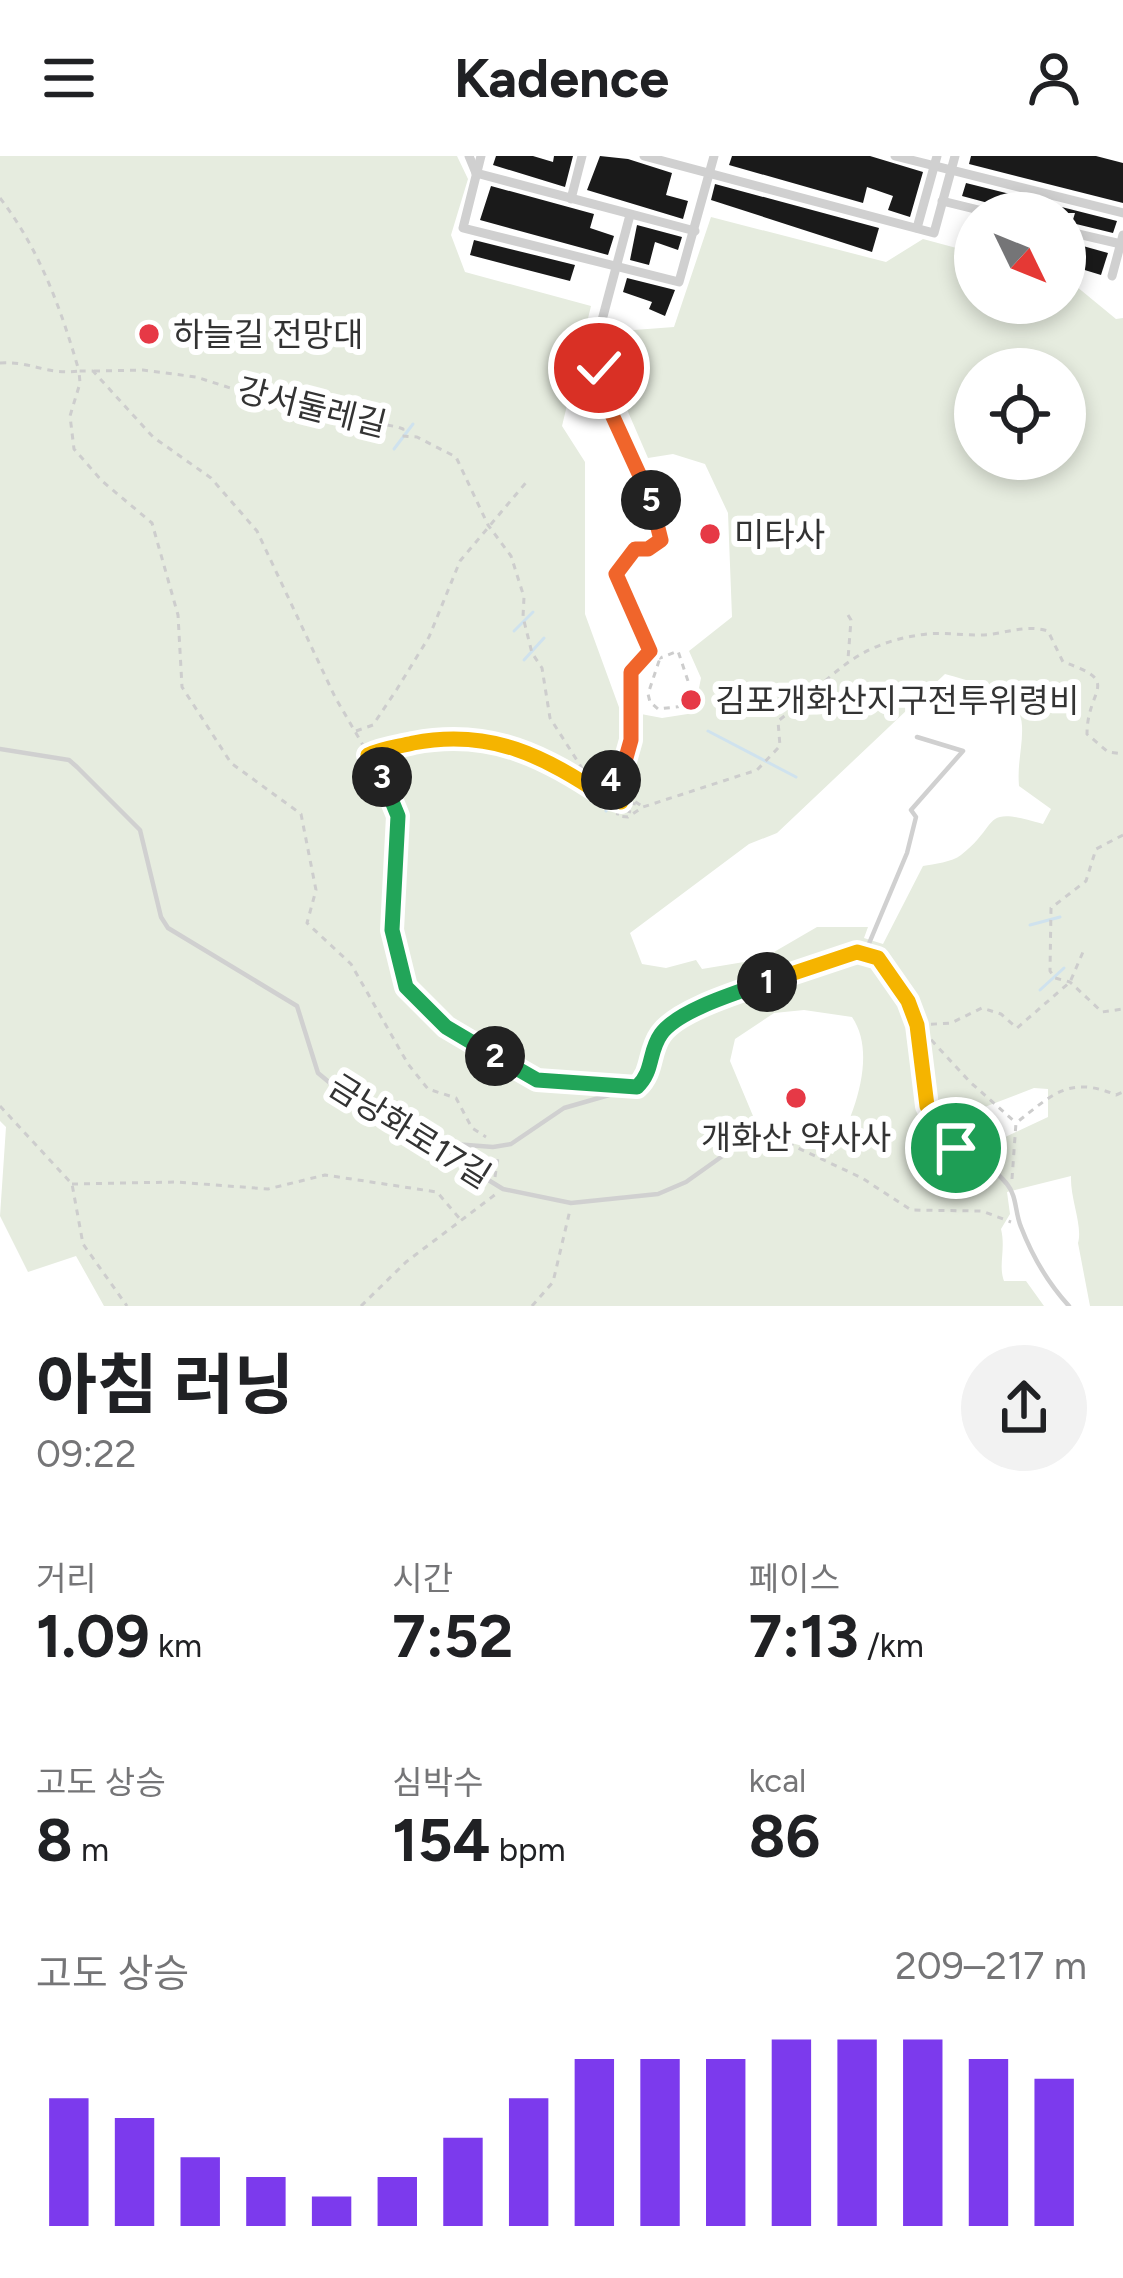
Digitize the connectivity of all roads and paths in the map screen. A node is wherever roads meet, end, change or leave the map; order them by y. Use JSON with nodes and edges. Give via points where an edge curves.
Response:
{"nodes":[{"id":1,"x":469,"y":156,"type":"edge"},
{"id":2,"x":481,"y":156,"type":"edge"},
{"id":3,"x":582,"y":156,"type":"edge"},
{"id":4,"x":644,"y":156,"type":"edge"},
{"id":5,"x":714,"y":156,"type":"edge"},
{"id":6,"x":895,"y":156,"type":"edge"},
{"id":7,"x":955,"y":156,"type":"edge"},
{"id":8,"x":936,"y":161,"type":"edge"},
{"id":9,"x":951,"y":170,"type":"junction"},
{"id":10,"x":476,"y":173,"type":"junction"},
{"id":11,"x":710,"y":173,"type":"junction"},
{"id":12,"x":0,"y":198,"type":"edge"},
{"id":13,"x":571,"y":199,"type":"junction"},
{"id":14,"x":942,"y":201,"type":"junction"},
{"id":15,"x":954,"y":204,"type":"edge"},
{"id":16,"x":1123,"y":213,"type":"edge"},
{"id":17,"x":630,"y":215,"type":"junction"},
{"id":18,"x":917,"y":228,"type":"junction"},
{"id":19,"x":695,"y":231,"type":"junction"},
{"id":20,"x":1086,"y":234,"type":"edge"},
{"id":21,"x":1122,"y":240,"type":"edge"},
{"id":22,"x":614,"y":267,"type":"junction"},
{"id":23,"x":1112,"y":276,"type":"dead end"},
{"id":24,"x":0,"y":363,"type":"edge"},
{"id":25,"x":79,"y":371,"type":"junction"},
{"id":26,"x":93,"y":371,"type":"junction"},
{"id":27,"x":529,"y":479,"type":"dead end"},
{"id":28,"x":488,"y":526,"type":"junction"},
{"id":29,"x":661,"y":540,"type":"joint"},
{"id":30,"x":848,"y":615,"type":"dead end"},
{"id":31,"x":650,"y":651,"type":"junction"},
{"id":32,"x":660,"y":658,"type":"junction"},
{"id":33,"x":848,"y":661,"type":"junction"},
{"id":34,"x":355,"y":731,"type":"junction"},
{"id":35,"x":917,"y":737,"type":"dead end"},
{"id":36,"x":0,"y":749,"type":"edge"},
{"id":37,"x":1123,"y":754,"type":"edge"},
{"id":38,"x":368,"y":755,"type":"junction"},
{"id":39,"x":608,"y":782,"type":"junction"},
{"id":40,"x":612,"y":797,"type":"junction"},
{"id":41,"x":621,"y":800,"type":"junction"},
{"id":42,"x":640,"y":806,"type":"junction"},
{"id":43,"x":1123,"y":835,"type":"edge"},
{"id":44,"x":1083,"y":952,"type":"dead end"},
{"id":45,"x":865,"y":953,"type":"junction"},
{"id":46,"x":1070,"y":982,"type":"junction"},
{"id":47,"x":1123,"y":1009,"type":"edge"},
{"id":48,"x":917,"y":1025,"type":"junction"},
{"id":49,"x":637,"y":1087,"type":"junction"},
{"id":50,"x":1123,"y":1092,"type":"edge"},
{"id":51,"x":0,"y":1106,"type":"edge"},
{"id":52,"x":1016,"y":1123,"type":"junction"},
{"id":53,"x":759,"y":1130,"type":"joint"},
{"id":54,"x":428,"y":1142,"type":"junction"},
{"id":55,"x":500,"y":1146,"type":"junction"},
{"id":56,"x":72,"y":1184,"type":"junction"},
{"id":57,"x":494,"y":1185,"type":"junction"},
{"id":58,"x":503,"y":1190,"type":"junction"},
{"id":59,"x":1013,"y":1190,"type":"junction"},
{"id":60,"x":571,"y":1203,"type":"junction"},
{"id":61,"x":460,"y":1219,"type":"junction"},
{"id":62,"x":1004,"y":1222,"type":"dead end"},
{"id":63,"x":127,"y":1306,"type":"edge"},
{"id":64,"x":361,"y":1306,"type":"edge"},
{"id":65,"x":532,"y":1306,"type":"edge"},
{"id":66,"x":1069,"y":1306,"type":"edge"}],
"edges":[{"from":1,"to":10,"type":"street"},
{"from":2,"to":10,"type":"street"},
{"from":3,"to":13,"type":"street"},
{"from":4,"to":11,"type":"street"},
{"from":5,"to":11,"type":"street"},
{"from":6,"to":8,"type":"street"},
{"from":7,"to":9,"type":"street"},
{"from":8,"to":9,"type":"street"},
{"from":8,"to":18,"type":"street"},
{"from":9,"to":14,"type":"street"},
{"from":9,"to":16,"type":"street"},
{"from":10,"to":13,"type":"street"},
{"from":10,"to":22,"type":"street","via":[[463,228]]},
{"from":11,"to":18,"type":"street"},
{"from":11,"to":19,"type":"street"},
{"from":12,"to":25,"type":"path","via":[[60,307]]},
{"from":13,"to":17,"type":"street"},
{"from":14,"to":15,"type":"street"},
{"from":14,"to":18,"type":"street","via":[[934,233]]},
{"from":17,"to":19,"type":"street"},
{"from":17,"to":22,"type":"street"},
{"from":19,"to":22,"type":"street","via":[[679,282]]},
{"from":20,"to":21,"type":"street"},
{"from":21,"to":23,"type":"street"},
{"from":22,"to":29,"type":"street","via":[[597,339],[603,395],[649,490]]},
{"from":24,"to":25,"type":"path","name":"강서둘레길"},
{"from":25,"to":26,"type":"path","name":"강서둘레길"},
{"from":25,"to":55,"type":"path","via":[[70,416],[74,449],[152,523],[178,615],[182,687],[231,763],[301,814],[316,890],[307,923],[351,964],[428,1089],[456,1098],[472,1128]]},
{"from":26,"to":28,"type":"path","name":"강서둘레길","via":[[196,377],[293,408],[398,427],[404,437],[457,458]]},
{"from":26,"to":34,"type":"path","via":[[153,437],[211,478],[256,531]]},
{"from":27,"to":28,"type":"path"},
{"from":28,"to":34,"type":"path","via":[[460,561],[398,689],[373,725]]},
{"from":28,"to":39,"type":"path","name":"강서둘레길","via":[[512,556],[550,718],[585,774]]},
{"from":29,"to":31,"type":"path","via":[[635,549],[616,574]]},
{"from":30,"to":33,"type":"path"},
{"from":31,"to":32,"type":"path"},
{"from":31,"to":39,"type":"path","via":[[631,672],[631,740],[622,772]]},
{"from":32,"to":32,"type":"path","via":[[678,651],[691,690],[685,706],[658,709],[650,702]]},
{"from":33,"to":37,"type":"path","via":[[886,640],[1040,625],[1063,662],[1094,672],[1100,688],[1087,734]]},
{"from":33,"to":42,"type":"path","via":[[778,721],[780,746],[764,766]]},
{"from":34,"to":38,"type":"path"},
{"from":35,"to":45,"type":"lane","via":[[963,751],[911,810],[908,853]]},
{"from":36,"to":54,"type":"lane","name":"금낭화로17길","via":[[77,767],[140,830],[168,928],[289,999],[302,1012],[318,1072]]},
{"from":38,"to":40,"type":"path","via":[[476,737],[529,752]]},
{"from":38,"to":49,"type":"path","via":[[398,816],[392,930],[406,987],[446,1027],[537,1080]]},
{"from":39,"to":40,"type":"path"},
{"from":40,"to":41,"type":"path"},
{"from":41,"to":42,"type":"path"},
{"from":41,"to":42,"type":"path","via":[[617,809],[635,813]]},
{"from":43,"to":46,"type":"path","via":[[1096,849],[1086,880],[1051,908],[1054,976]]},
{"from":44,"to":46,"type":"path"},
{"from":45,"to":48,"type":"lane","via":[[894,977]]},
{"from":45,"to":49,"type":"lane","via":[[726,996],[670,1025]]},
{"from":46,"to":47,"type":"path","via":[[1102,1012]]},
{"from":46,"to":48,"type":"path","via":[[1017,1028],[982,1008],[951,1023]]},
{"from":48,"to":52,"type":"path"},
{"from":48,"to":59,"type":"lane","via":[[932,1119],[948,1142],[984,1161]]},
{"from":49,"to":55,"type":"lane","via":[[564,1108]]},
{"from":50,"to":52,"type":"path","via":[[1075,1085]]},
{"from":51,"to":56,"type":"path"},
{"from":52,"to":59,"type":"path"},
{"from":53,"to":60,"type":"lane","name":"금낭화로17길","via":[[658,1193]]},
{"from":53,"to":62,"type":"path","via":[[911,1210],[982,1211]]},
{"from":54,"to":55,"type":"lane"},
{"from":54,"to":57,"type":"lane","name":"금낭화로17길"},
{"from":55,"to":57,"type":"path"},
{"from":56,"to":61,"type":"path","via":[[268,1189],[325,1175],[436,1192]]},
{"from":56,"to":63,"type":"path","via":[[83,1244]]},
{"from":57,"to":58,"type":"lane","name":"금낭화로17길"},
{"from":58,"to":60,"type":"lane","name":"금낭화로17길"},
{"from":58,"to":61,"type":"path"},
{"from":59,"to":66,"type":"lane","via":[[1018,1222],[1045,1279]]},
{"from":60,"to":65,"type":"path","via":[[560,1263]]},
{"from":61,"to":64,"type":"path"}]}
